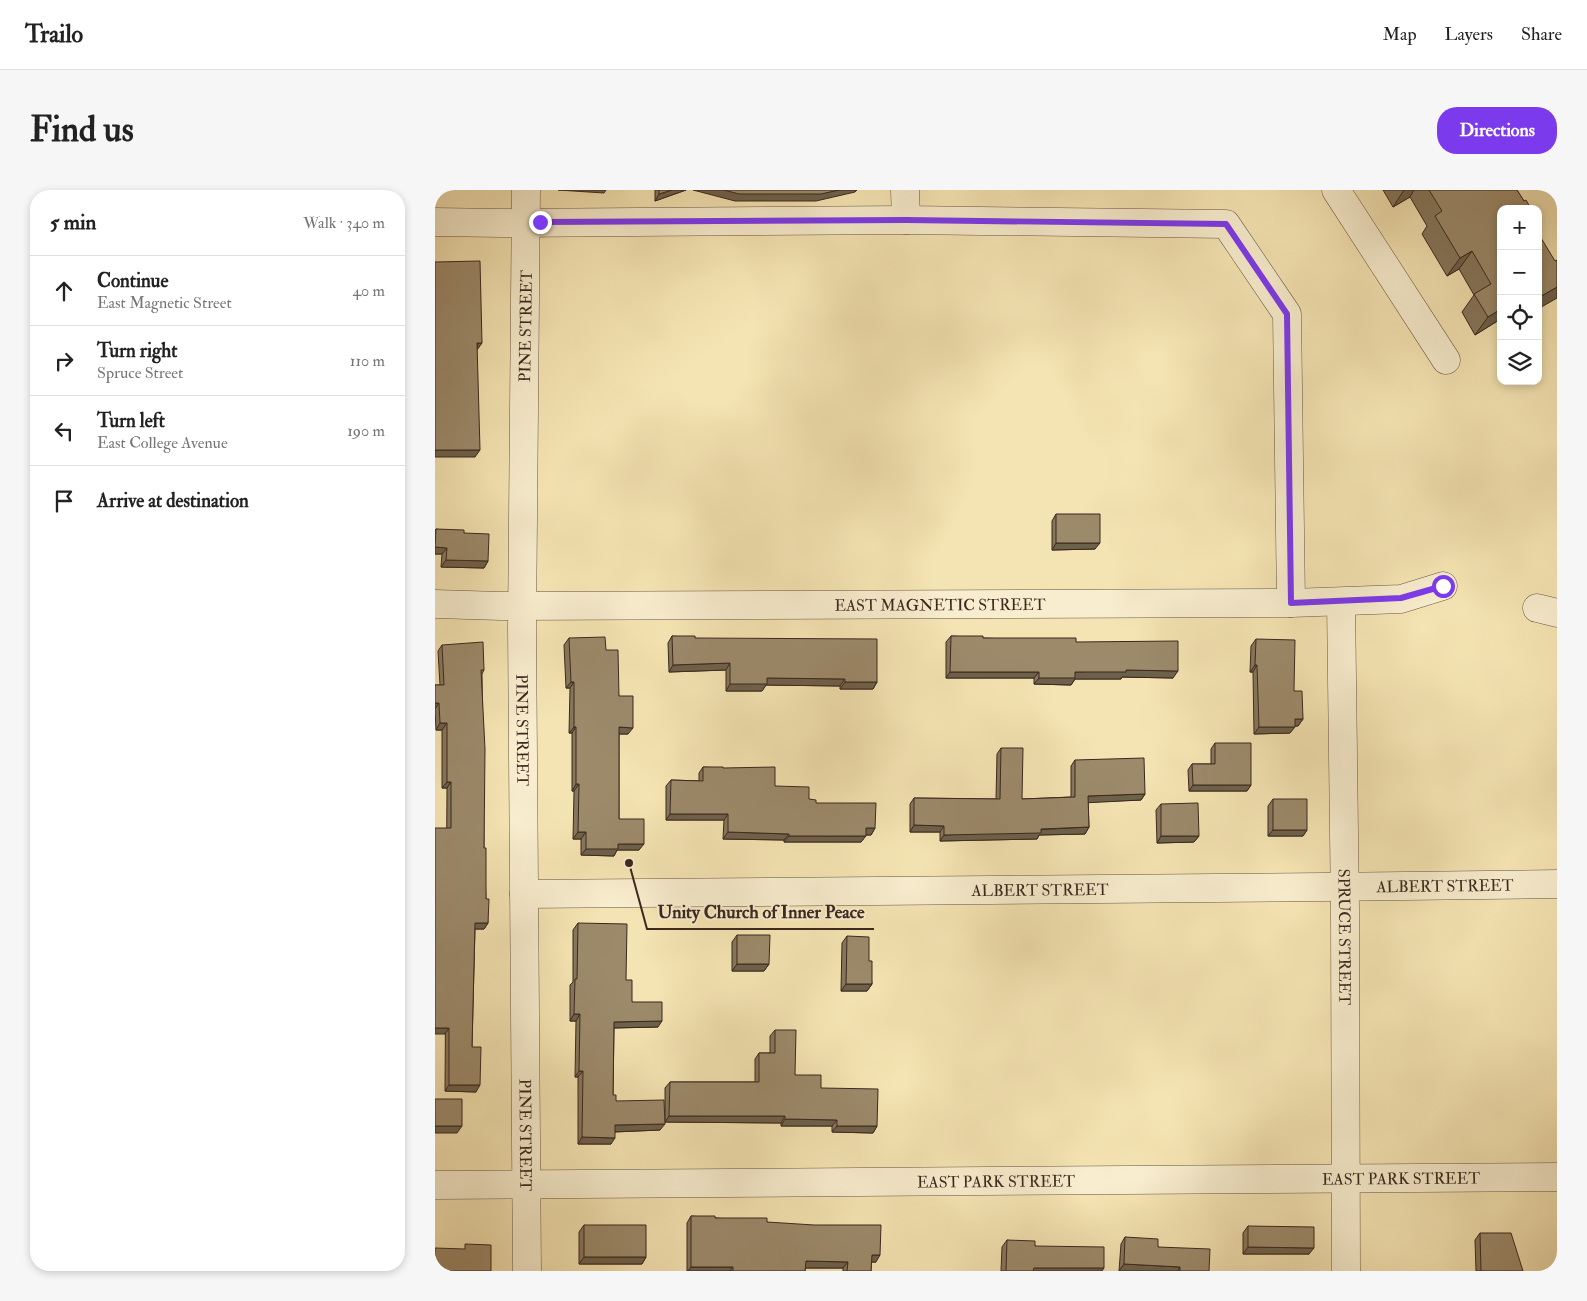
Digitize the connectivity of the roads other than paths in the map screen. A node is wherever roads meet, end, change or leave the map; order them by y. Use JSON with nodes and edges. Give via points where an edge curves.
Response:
{"nodes":[{"id":1,"x":526,"y":190,"type":"edge"},
{"id":2,"x":905,"y":190,"type":"edge"},
{"id":3,"x":1336,"y":190,"type":"edge"},
{"id":4,"x":906,"y":220,"type":"junction"},
{"id":5,"x":435,"y":222,"type":"edge"},
{"id":6,"x":526,"y":222,"type":"junction"},
{"id":7,"x":1446,"y":360,"type":"dead end"},
{"id":8,"x":1443,"y":586,"type":"dead end"},
{"id":9,"x":1341,"y":602,"type":"junction"},
{"id":10,"x":1291,"y":603,"type":"junction"},
{"id":11,"x":435,"y":604,"type":"edge"},
{"id":12,"x":522,"y":605,"type":"junction"},
{"id":13,"x":1557,"y":884,"type":"edge"},
{"id":14,"x":1345,"y":887,"type":"junction"},
{"id":15,"x":524,"y":894,"type":"junction"},
{"id":16,"x":1557,"y":1177,"type":"edge"},
{"id":17,"x":1345,"y":1178,"type":"junction"},
{"id":18,"x":526,"y":1184,"type":"junction"},
{"id":19,"x":435,"y":1185,"type":"edge"},
{"id":20,"x":527,"y":1271,"type":"edge"},
{"id":21,"x":1346,"y":1271,"type":"edge"}],
"edges":[{"from":1,"to":6,"type":"street","name":"PINE STREET"},
{"from":2,"to":4,"type":"street"},
{"from":3,"to":7,"type":"street"},
{"from":4,"to":6,"type":"street"},
{"from":4,"to":10,"type":"street","via":[[1226,224],[1287,314]]},
{"from":5,"to":6,"type":"street"},
{"from":6,"to":12,"type":"street","name":"PINE STREET"},
{"from":8,"to":9,"type":"street","name":"EAST MAGNETIC STREET","via":[[1401,598]]},
{"from":9,"to":10,"type":"street","name":"EAST MAGNETIC STREET"},
{"from":9,"to":14,"type":"street","name":"SPRUCE STREET"},
{"from":10,"to":12,"type":"street","name":"EAST MAGNETIC STREET"},
{"from":11,"to":12,"type":"street","name":"EAST MAGNETIC STREET"},
{"from":12,"to":15,"type":"street","name":"PINE STREET"},
{"from":13,"to":14,"type":"street","name":"ALBERT STREET"},
{"from":14,"to":15,"type":"street","name":"ALBERT STREET"},
{"from":14,"to":17,"type":"street","name":"SPRUCE STREET"},
{"from":15,"to":18,"type":"street","name":"PINE STREET"},
{"from":16,"to":17,"type":"street","name":"EAST PARK STREET"},
{"from":17,"to":18,"type":"street","name":"EAST PARK STREET"},
{"from":17,"to":21,"type":"street","name":"SPRUCE STREET"},
{"from":18,"to":19,"type":"street","name":"EAST PARK STREET"},
{"from":18,"to":20,"type":"street","name":"PINE STREET"}]}
